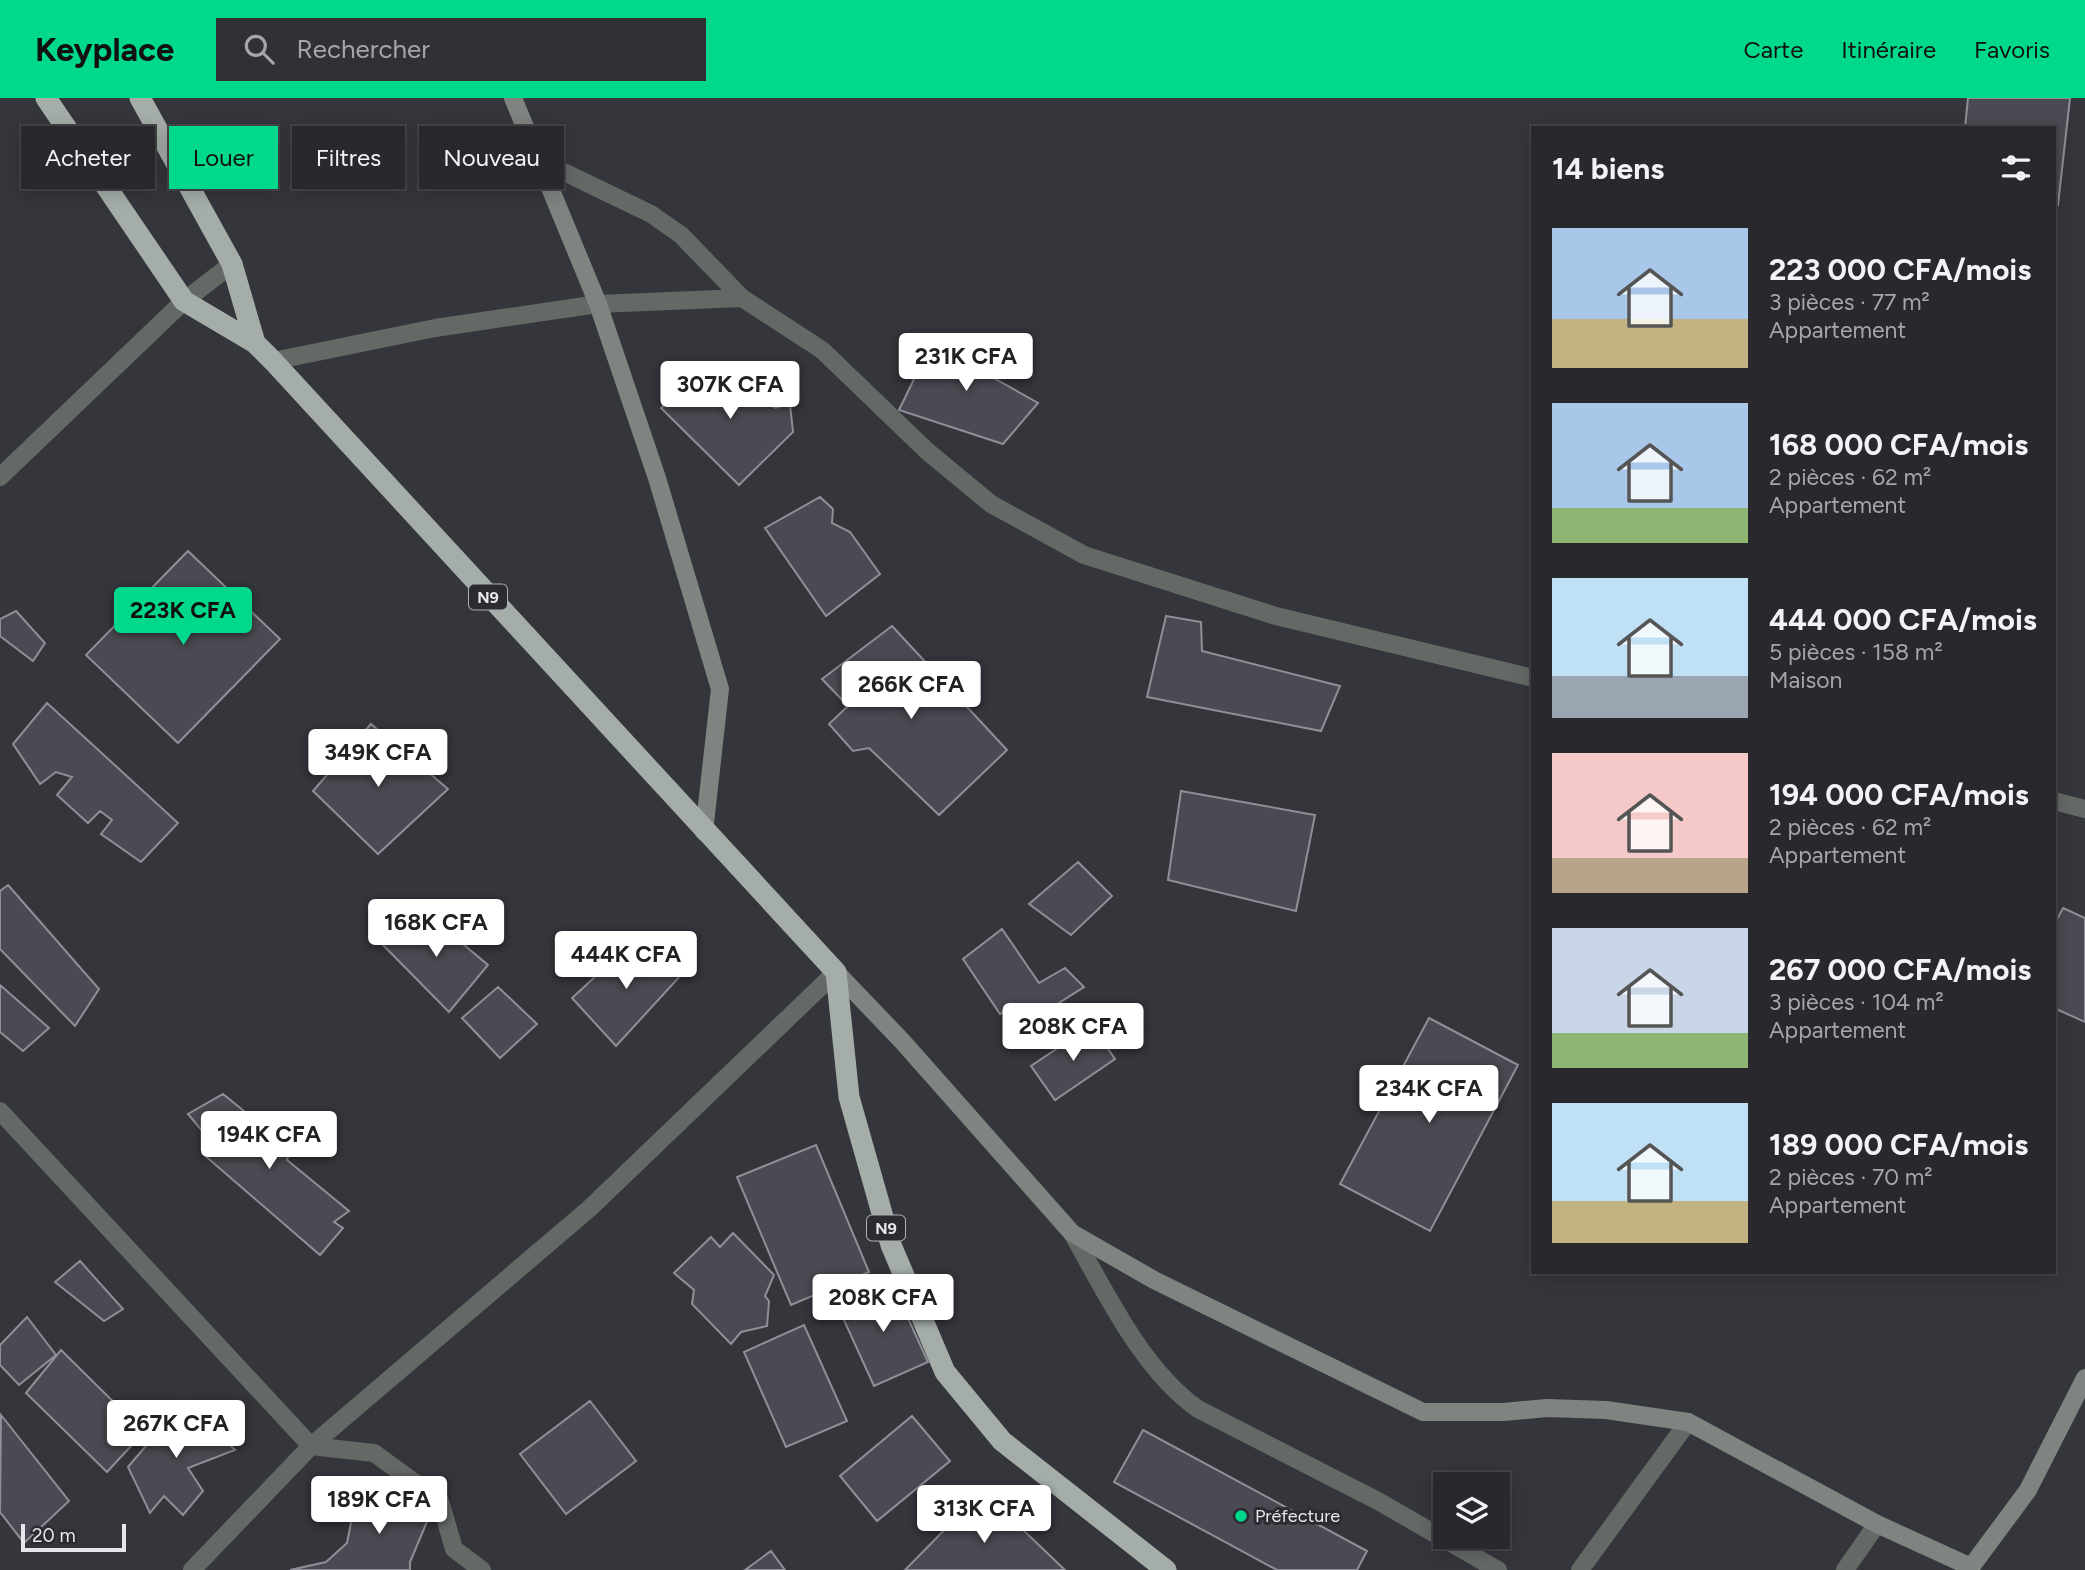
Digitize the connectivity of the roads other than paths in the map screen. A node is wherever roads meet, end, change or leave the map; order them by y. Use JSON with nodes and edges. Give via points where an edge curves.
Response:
{"nodes":[{"id":1,"x":46,"y":98,"type":"edge"},
{"id":2,"x":140,"y":98,"type":"edge"},
{"id":3,"x":513,"y":98,"type":"edge"},
{"id":4,"x":525,"y":126,"type":"edge"},
{"id":5,"x":564,"y":172,"type":"edge"},
{"id":6,"x":551,"y":189,"type":"edge"},
{"id":7,"x":232,"y":264,"type":"junction"},
{"id":8,"x":742,"y":298,"type":"junction"},
{"id":9,"x":184,"y":301,"type":"junction"},
{"id":10,"x":598,"y":304,"type":"junction"},
{"id":11,"x":256,"y":343,"type":"junction"},
{"id":12,"x":273,"y":361,"type":"junction"},
{"id":13,"x":0,"y":477,"type":"edge"},
{"id":14,"x":1531,"y":678,"type":"edge"},
{"id":15,"x":2056,"y":801,"type":"edge"},
{"id":16,"x":2085,"y":808,"type":"edge"},
{"id":17,"x":704,"y":832,"type":"junction"},
{"id":18,"x":836,"y":972,"type":"junction"},
{"id":19,"x":0,"y":1111,"type":"edge"},
{"id":20,"x":1072,"y":1233,"type":"junction"},
{"id":21,"x":2085,"y":1378,"type":"edge"},
{"id":22,"x":1688,"y":1422,"type":"junction"},
{"id":23,"x":311,"y":1446,"type":"junction"},
{"id":24,"x":1877,"y":1524,"type":"junction"},
{"id":25,"x":1974,"y":1568,"type":"edge"},
{"id":26,"x":192,"y":1570,"type":"edge"},
{"id":27,"x":482,"y":1570,"type":"edge"},
{"id":28,"x":1166,"y":1570,"type":"edge"},
{"id":29,"x":1498,"y":1570,"type":"edge"},
{"id":30,"x":1580,"y":1570,"type":"edge"},
{"id":31,"x":1845,"y":1570,"type":"edge"}],
"edges":[{"from":1,"to":9,"type":"highway","number":"N9"},
{"from":2,"to":7,"type":"highway","number":"N9"},
{"from":3,"to":4,"type":"street"},
{"from":5,"to":8,"type":"street","via":[[651,214],[681,235]]},
{"from":6,"to":10,"type":"street"},
{"from":7,"to":9,"type":"street"},
{"from":7,"to":11,"type":"highway","number":"N9"},
{"from":8,"to":10,"type":"street"},
{"from":8,"to":14,"type":"street","via":[[822,350],[927,451],[991,503],[1084,555],[1276,616]]},
{"from":9,"to":11,"type":"highway","number":"N9"},
{"from":9,"to":13,"type":"street"},
{"from":10,"to":12,"type":"street","via":[[435,328]]},
{"from":10,"to":17,"type":"street","via":[[657,478],[720,689]]},
{"from":11,"to":12,"type":"highway","number":"N9"},
{"from":12,"to":17,"type":"highway","number":"N9"},
{"from":15,"to":16,"type":"street"},
{"from":17,"to":18,"type":"highway","number":"N9"},
{"from":18,"to":20,"type":"street"},
{"from":18,"to":23,"type":"street","via":[[590,1209]]},
{"from":18,"to":28,"type":"highway","number":"N9","via":[[849,1097],[891,1245],[945,1372],[1002,1441]]},
{"from":19,"to":23,"type":"street"},
{"from":20,"to":22,"type":"street","via":[[1154,1280],[1423,1412],[1606,1410]]},
{"from":20,"to":29,"type":"street","via":[[1124,1322],[1177,1395],[1378,1500]]},
{"from":21,"to":25,"type":"street","via":[[2028,1490]]},
{"from":22,"to":24,"type":"street"},
{"from":22,"to":30,"type":"street"},
{"from":23,"to":26,"type":"street"},
{"from":23,"to":27,"type":"street","via":[[374,1453],[440,1500],[454,1549]]},
{"from":24,"to":25,"type":"street"},
{"from":24,"to":31,"type":"street"}]}
